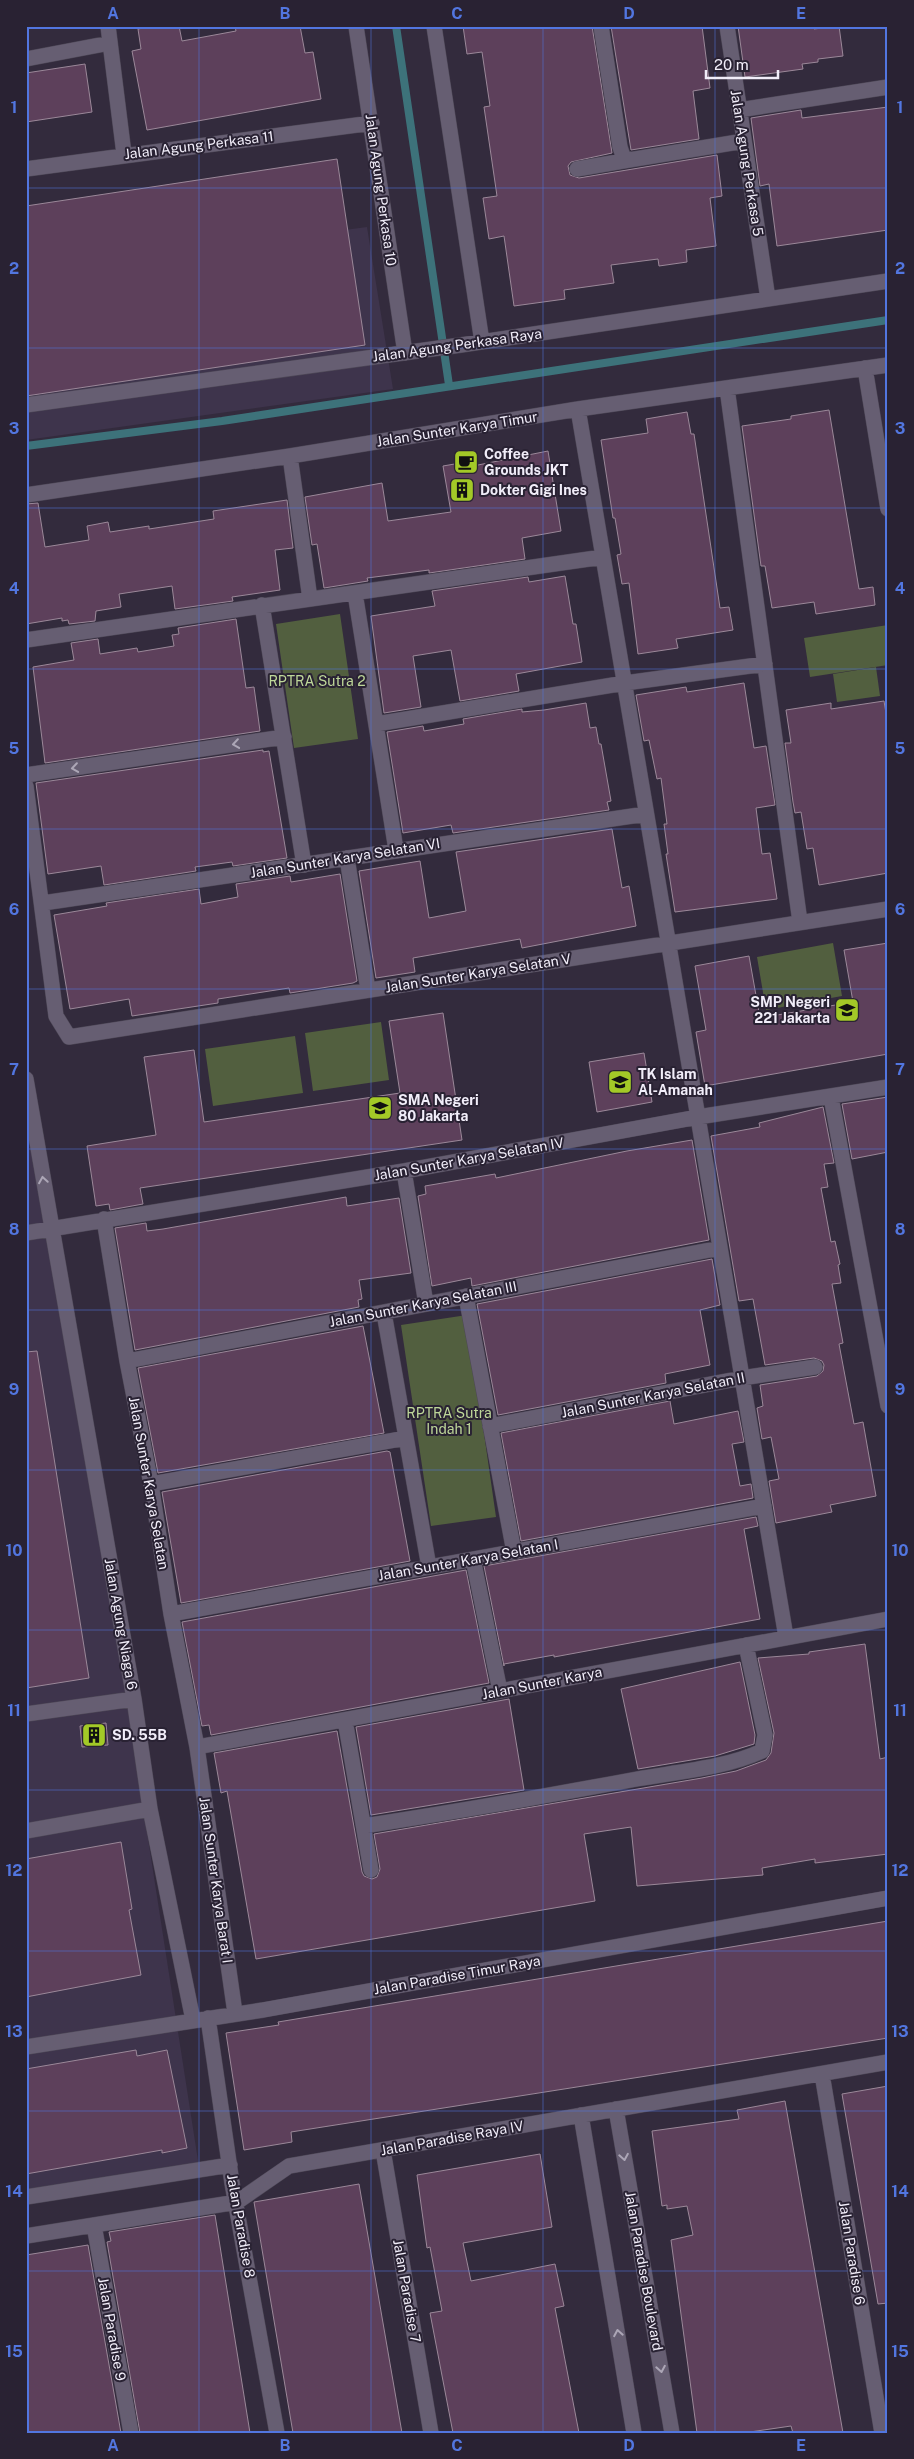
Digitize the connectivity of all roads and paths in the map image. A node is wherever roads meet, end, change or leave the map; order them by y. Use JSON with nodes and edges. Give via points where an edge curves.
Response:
{"nodes":[{"id":1,"x":108,"y":26,"type":"edge"},
{"id":2,"x":356,"y":26,"type":"edge"},
{"id":3,"x":434,"y":26,"type":"edge"},
{"id":4,"x":601,"y":26,"type":"edge"},
{"id":5,"x":726,"y":26,"type":"edge"},
{"id":6,"x":110,"y":43,"type":"junction"},
{"id":7,"x":26,"y":60,"type":"edge"},
{"id":8,"x":888,"y":87,"type":"edge"},
{"id":9,"x":739,"y":110,"type":"junction"},
{"id":10,"x":372,"y":123,"type":"junction"},
{"id":11,"x":744,"y":142,"type":"junction"},
{"id":12,"x":124,"y":154,"type":"junction"},
{"id":13,"x":628,"y":160,"type":"junction"},
{"id":14,"x":26,"y":168,"type":"edge"},
{"id":15,"x":577,"y":168,"type":"dead end"},
{"id":16,"x":888,"y":281,"type":"edge"},
{"id":17,"x":768,"y":299,"type":"junction"},
{"id":18,"x":482,"y":342,"type":"junction"},
{"id":19,"x":405,"y":353,"type":"junction"},
{"id":20,"x":888,"y":364,"type":"edge"},
{"id":21,"x":865,"y":368,"type":"junction"},
{"id":22,"x":727,"y":388,"type":"junction"},
{"id":23,"x":26,"y":406,"type":"edge"},
{"id":24,"x":578,"y":409,"type":"junction"},
{"id":25,"x":290,"y":456,"type":"junction"},
{"id":26,"x":26,"y":495,"type":"edge"},
{"id":27,"x":888,"y":509,"type":"edge"},
{"id":28,"x":603,"y":557,"type":"junction"},
{"id":29,"x":355,"y":593,"type":"junction"},
{"id":30,"x":310,"y":599,"type":"junction"},
{"id":31,"x":262,"y":605,"type":"junction"},
{"id":32,"x":26,"y":640,"type":"edge"},
{"id":33,"x":765,"y":664,"type":"junction"},
{"id":34,"x":625,"y":683,"type":"junction"},
{"id":35,"x":376,"y":724,"type":"junction"},
{"id":36,"x":284,"y":737,"type":"junction"},
{"id":37,"x":26,"y":775,"type":"edge"},
{"id":38,"x":26,"y":786,"type":"edge"},
{"id":39,"x":646,"y":814,"type":"junction"},
{"id":40,"x":396,"y":850,"type":"junction"},
{"id":41,"x":347,"y":858,"type":"junction"},
{"id":42,"x":304,"y":865,"type":"junction"},
{"id":43,"x":43,"y":903,"type":"junction"},
{"id":44,"x":888,"y":909,"type":"edge"},
{"id":45,"x":800,"y":922,"type":"junction"},
{"id":46,"x":669,"y":943,"type":"junction"},
{"id":47,"x":368,"y":990,"type":"junction"},
{"id":48,"x":26,"y":1079,"type":"edge"},
{"id":49,"x":888,"y":1087,"type":"edge"},
{"id":50,"x":831,"y":1097,"type":"junction"},
{"id":51,"x":698,"y":1117,"type":"junction"},
{"id":52,"x":404,"y":1171,"type":"junction"},
{"id":53,"x":104,"y":1219,"type":"junction"},
{"id":54,"x":51,"y":1228,"type":"junction"},
{"id":55,"x":26,"y":1233,"type":"edge"},
{"id":56,"x":720,"y":1248,"type":"junction"},
{"id":57,"x":466,"y":1296,"type":"junction"},
{"id":58,"x":426,"y":1304,"type":"junction"},
{"id":59,"x":384,"y":1313,"type":"junction"},
{"id":60,"x":883,"y":1355,"type":"edge"},
{"id":61,"x":127,"y":1361,"type":"junction"},
{"id":62,"x":816,"y":1367,"type":"dead end"},
{"id":63,"x":742,"y":1378,"type":"junction"},
{"id":64,"x":888,"y":1406,"type":"edge"},
{"id":65,"x":490,"y":1426,"type":"junction"},
{"id":66,"x":406,"y":1438,"type":"junction"},
{"id":67,"x":151,"y":1484,"type":"junction"},
{"id":68,"x":764,"y":1506,"type":"junction"},
{"id":69,"x":514,"y":1552,"type":"junction"},
{"id":70,"x":473,"y":1559,"type":"junction"},
{"id":71,"x":429,"y":1567,"type":"junction"},
{"id":72,"x":172,"y":1614,"type":"junction"},
{"id":73,"x":888,"y":1619,"type":"edge"},
{"id":74,"x":786,"y":1637,"type":"junction"},
{"id":75,"x":746,"y":1645,"type":"junction"},
{"id":76,"x":500,"y":1691,"type":"junction"},
{"id":77,"x":134,"y":1699,"type":"junction"},
{"id":78,"x":26,"y":1714,"type":"edge"},
{"id":79,"x":344,"y":1720,"type":"junction"},
{"id":80,"x":197,"y":1747,"type":"junction"},
{"id":81,"x":150,"y":1809,"type":"junction"},
{"id":82,"x":364,"y":1826,"type":"junction"},
{"id":83,"x":26,"y":1831,"type":"edge"},
{"id":84,"x":371,"y":1870,"type":"dead end"},
{"id":85,"x":888,"y":1898,"type":"edge"},
{"id":86,"x":235,"y":2014,"type":"junction"},
{"id":87,"x":208,"y":2018,"type":"junction"},
{"id":88,"x":193,"y":2020,"type":"junction"},
{"id":89,"x":26,"y":2047,"type":"edge"},
{"id":90,"x":888,"y":2062,"type":"edge"},
{"id":91,"x":822,"y":2074,"type":"junction"},
{"id":92,"x":616,"y":2109,"type":"junction"},
{"id":93,"x":581,"y":2115,"type":"junction"},
{"id":94,"x":383,"y":2150,"type":"junction"},
{"id":95,"x":230,"y":2165,"type":"junction"},
{"id":96,"x":26,"y":2197,"type":"edge"},
{"id":97,"x":237,"y":2202,"type":"junction"},
{"id":98,"x":94,"y":2225,"type":"junction"},
{"id":99,"x":26,"y":2236,"type":"edge"},
{"id":100,"x":131,"y":2433,"type":"edge"},
{"id":101,"x":277,"y":2433,"type":"edge"},
{"id":102,"x":431,"y":2433,"type":"edge"},
{"id":103,"x":634,"y":2433,"type":"edge"},
{"id":104,"x":672,"y":2433,"type":"edge"},
{"id":105,"x":882,"y":2433,"type":"edge"}],
"edges":[{"from":1,"to":6,"type":"street"},
{"from":2,"to":10,"type":"street","name":"Jalan Agung Perkasa 10"},
{"from":3,"to":18,"type":"street"},
{"from":4,"to":13,"type":"street","via":[[620,147]]},
{"from":5,"to":9,"type":"street","name":"Jalan Agung Perkasa 5"},
{"from":6,"to":7,"type":"street"},
{"from":6,"to":12,"type":"street"},
{"from":8,"to":9,"type":"street"},
{"from":9,"to":11,"type":"street","name":"Jalan Agung Perkasa 5"},
{"from":10,"to":12,"type":"street","name":"Jalan Agung Perkasa 11"},
{"from":10,"to":19,"type":"street","name":"Jalan Agung Perkasa 10"},
{"from":11,"to":13,"type":"street"},
{"from":11,"to":17,"type":"street","name":"Jalan Agung Perkasa 5"},
{"from":12,"to":14,"type":"street","name":"Jalan Agung Perkasa 11"},
{"from":13,"to":15,"type":"street"},
{"from":16,"to":17,"type":"street","name":"Jalan Agung Perkasa Raya"},
{"from":17,"to":18,"type":"street","name":"Jalan Agung Perkasa Raya"},
{"from":18,"to":19,"type":"street","name":"Jalan Agung Perkasa Raya"},
{"from":19,"to":23,"type":"street","name":"Jalan Agung Perkasa Raya"},
{"from":20,"to":21,"type":"street","name":"Jalan Sunter Karya Timur"},
{"from":21,"to":22,"type":"street","name":"Jalan Sunter Karya Timur"},
{"from":21,"to":27,"type":"street"},
{"from":22,"to":24,"type":"street","name":"Jalan Sunter Karya Timur"},
{"from":22,"to":33,"type":"street"},
{"from":24,"to":25,"type":"street","name":"Jalan Sunter Karya Timur"},
{"from":24,"to":28,"type":"street"},
{"from":25,"to":26,"type":"street","name":"Jalan Sunter Karya Timur"},
{"from":25,"to":30,"type":"street"},
{"from":28,"to":29,"type":"street"},
{"from":28,"to":34,"type":"street"},
{"from":29,"to":30,"type":"street"},
{"from":29,"to":35,"type":"street"},
{"from":30,"to":31,"type":"street"},
{"from":31,"to":32,"type":"street"},
{"from":31,"to":36,"type":"street"},
{"from":33,"to":34,"type":"street"},
{"from":33,"to":45,"type":"street"},
{"from":34,"to":35,"type":"street"},
{"from":34,"to":39,"type":"street"},
{"from":35,"to":40,"type":"street"},
{"from":36,"to":37,"type":"street","one_way":true},
{"from":36,"to":42,"type":"street"},
{"from":38,"to":43,"type":"street"},
{"from":39,"to":40,"type":"street","name":"Jalan Sunter Karya Selatan VI"},
{"from":39,"to":46,"type":"street"},
{"from":40,"to":41,"type":"street","name":"Jalan Sunter Karya Selatan VI"},
{"from":41,"to":42,"type":"street","name":"Jalan Sunter Karya Selatan VI"},
{"from":41,"to":47,"type":"street"},
{"from":42,"to":43,"type":"street","name":"Jalan Sunter Karya Selatan VI"},
{"from":43,"to":47,"type":"street","name":"Jalan Sunter Karya Selatan V","via":[[56,1016],[68,1036]]},
{"from":44,"to":45,"type":"street","name":"Jalan Sunter Karya Selatan V"},
{"from":45,"to":46,"type":"street","name":"Jalan Sunter Karya Selatan V"},
{"from":46,"to":47,"type":"street","name":"Jalan Sunter Karya Selatan V"},
{"from":46,"to":51,"type":"street"},
{"from":54,"to":48,"type":"street","one_way":true},
{"from":49,"to":50,"type":"street","name":"Jalan Sunter Karya Selatan IV"},
{"from":50,"to":51,"type":"street","name":"Jalan Sunter Karya Selatan IV"},
{"from":50,"to":60,"type":"street"},
{"from":51,"to":52,"type":"street","name":"Jalan Sunter Karya Selatan IV"},
{"from":51,"to":56,"type":"street"},
{"from":52,"to":53,"type":"street","name":"Jalan Sunter Karya Selatan IV"},
{"from":52,"to":58,"type":"street"},
{"from":53,"to":54,"type":"street","name":"Jalan Sunter Karya Selatan IV"},
{"from":53,"to":61,"type":"street","name":"Jalan Sunter Karya Selatan"},
{"from":54,"to":55,"type":"street","name":"Jalan Sunter Karya Selatan IV"},
{"from":54,"to":77,"type":"street","name":"Jalan Agung Niaga 6"},
{"from":56,"to":57,"type":"street","name":"Jalan Sunter Karya Selatan III"},
{"from":56,"to":63,"type":"street"},
{"from":57,"to":58,"type":"street","name":"Jalan Sunter Karya Selatan III"},
{"from":57,"to":65,"type":"street"},
{"from":58,"to":59,"type":"street","name":"Jalan Sunter Karya Selatan III"},
{"from":59,"to":61,"type":"street","name":"Jalan Sunter Karya Selatan III"},
{"from":59,"to":66,"type":"street"},
{"from":60,"to":64,"type":"street"},
{"from":61,"to":67,"type":"street","name":"Jalan Sunter Karya Selatan"},
{"from":62,"to":63,"type":"street","name":"Jalan Sunter Karya Selatan II"},
{"from":63,"to":65,"type":"street","name":"Jalan Sunter Karya Selatan II"},
{"from":63,"to":68,"type":"street"},
{"from":65,"to":69,"type":"street"},
{"from":66,"to":67,"type":"street"},
{"from":66,"to":71,"type":"street"},
{"from":67,"to":72,"type":"street","name":"Jalan Sunter Karya Selatan"},
{"from":68,"to":69,"type":"street","name":"Jalan Sunter Karya Selatan I"},
{"from":68,"to":74,"type":"street"},
{"from":69,"to":70,"type":"street","name":"Jalan Sunter Karya Selatan I"},
{"from":70,"to":71,"type":"street","name":"Jalan Sunter Karya Selatan I"},
{"from":70,"to":76,"type":"street"},
{"from":71,"to":72,"type":"street","name":"Jalan Sunter Karya Selatan I"},
{"from":72,"to":80,"type":"street","name":"Jalan Sunter Karya Selatan"},
{"from":73,"to":74,"type":"street","name":"Jalan Sunter Karya"},
{"from":74,"to":75,"type":"street","name":"Jalan Sunter Karya"},
{"from":75,"to":76,"type":"street","name":"Jalan Sunter Karya"},
{"from":75,"to":82,"type":"street","via":[[765,1734],[762,1751],[750,1757]]},
{"from":76,"to":79,"type":"street","name":"Jalan Sunter Karya"},
{"from":77,"to":78,"type":"street"},
{"from":77,"to":81,"type":"street","name":"Jalan Agung Niaga 6"},
{"from":79,"to":80,"type":"street","name":"Jalan Sunter Karya"},
{"from":79,"to":82,"type":"street"},
{"from":80,"to":86,"type":"street","name":"Jalan Sunter Karya Barat I"},
{"from":81,"to":83,"type":"street"},
{"from":81,"to":88,"type":"street","name":"Jalan Agung Niaga 6"},
{"from":82,"to":84,"type":"street"},
{"from":85,"to":86,"type":"street","name":"Jalan Paradise Timur Raya"},
{"from":86,"to":87,"type":"street","name":"Jalan Paradise Timur Raya"},
{"from":87,"to":88,"type":"street","name":"Jalan Paradise Timur Raya"},
{"from":87,"to":95,"type":"street","name":"Jalan Paradise 8"},
{"from":88,"to":89,"type":"street","name":"Jalan Paradise Timur Raya"},
{"from":90,"to":91,"type":"street","name":"Jalan Paradise Raya IV"},
{"from":91,"to":92,"type":"street","name":"Jalan Paradise Raya IV"},
{"from":91,"to":105,"type":"street","name":"Jalan Paradise 6"},
{"from":92,"to":93,"type":"street","name":"Jalan Paradise Raya IV"},
{"from":92,"to":104,"type":"street","name":"Jalan Paradise Boulevard","one_way":true},
{"from":93,"to":94,"type":"street","name":"Jalan Paradise Raya IV"},
{"from":103,"to":93,"type":"street","one_way":true},
{"from":94,"to":97,"type":"street","name":"Jalan Paradise Raya IV","via":[[289,2166]]},
{"from":94,"to":102,"type":"street","name":"Jalan Paradise 7"},
{"from":95,"to":96,"type":"street"},
{"from":95,"to":97,"type":"street","name":"Jalan Paradise 8"},
{"from":97,"to":98,"type":"street","name":"Jalan Paradise Raya IV"},
{"from":97,"to":101,"type":"street","name":"Jalan Paradise 8"},
{"from":98,"to":99,"type":"street","name":"Jalan Paradise Raya IV"},
{"from":98,"to":100,"type":"street","name":"Jalan Paradise 9"}]}
